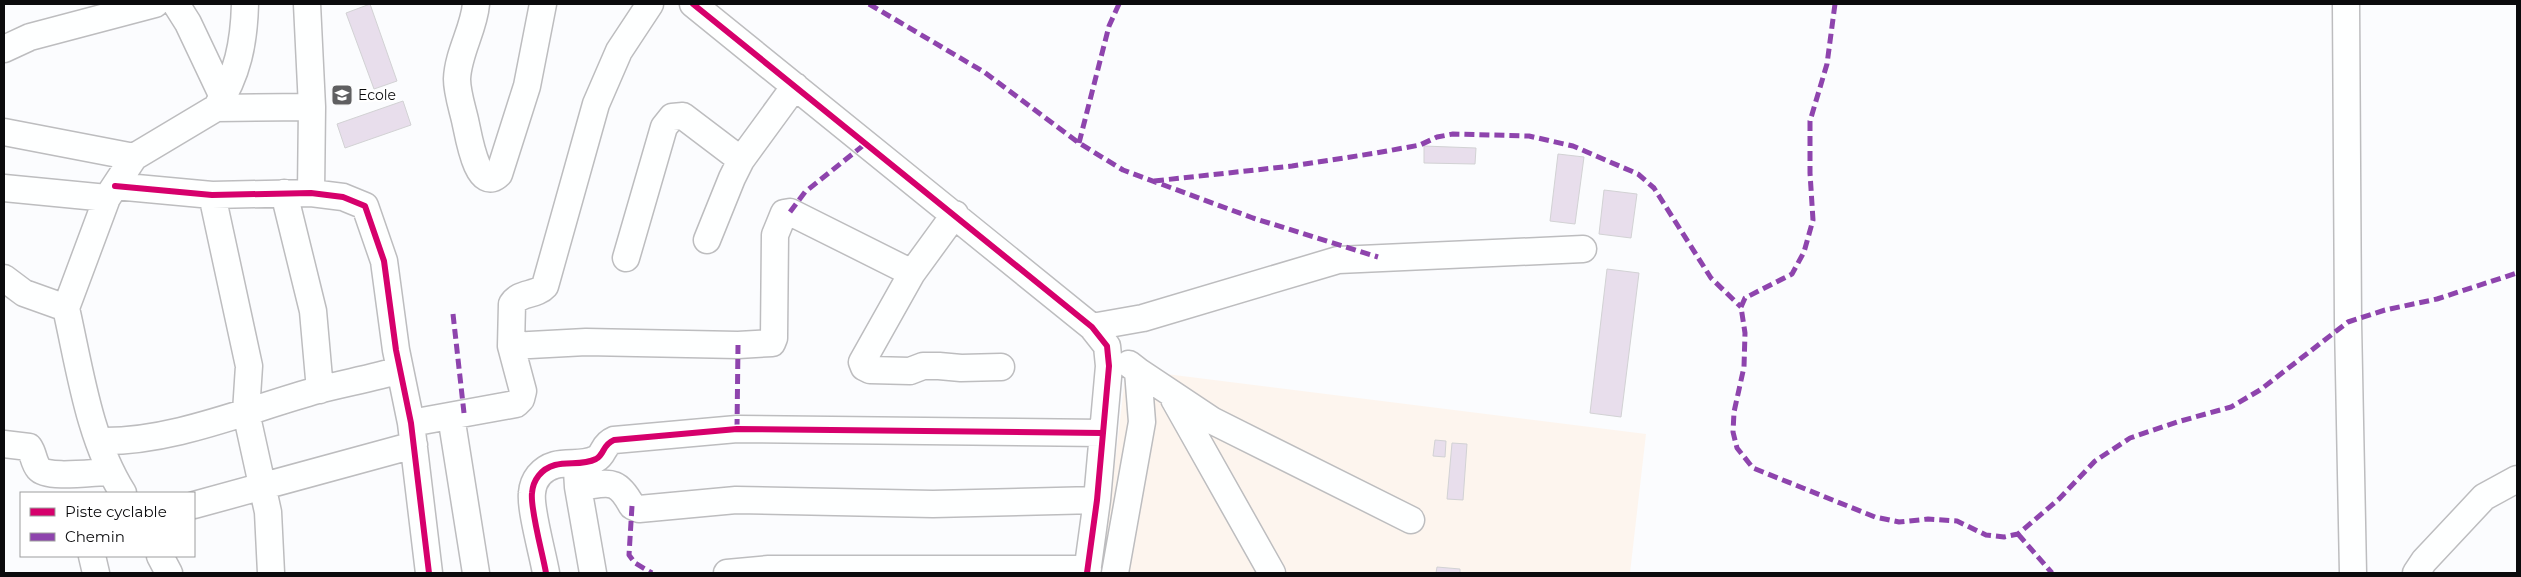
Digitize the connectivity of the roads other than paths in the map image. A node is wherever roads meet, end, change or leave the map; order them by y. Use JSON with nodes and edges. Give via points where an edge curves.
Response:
{"nodes":[{"id":1,"x":155,"y":4,"type":"edge"},
{"id":2,"x":176,"y":4,"type":"edge"},
{"id":3,"x":245,"y":4,"type":"edge"},
{"id":4,"x":307,"y":4,"type":"edge"},
{"id":5,"x":476,"y":4,"type":"edge"},
{"id":6,"x":543,"y":4,"type":"edge"},
{"id":7,"x":650,"y":4,"type":"edge"},
{"id":8,"x":693,"y":4,"type":"edge"},
{"id":9,"x":2346,"y":4,"type":"edge"},
{"id":10,"x":4,"y":48,"type":"edge"},
{"id":11,"x":795,"y":86,"type":"junction"},
{"id":12,"x":220,"y":102,"type":"junction"},
{"id":13,"x":312,"y":107,"type":"junction"},
{"id":14,"x":4,"y":132,"type":"edge"},
{"id":15,"x":134,"y":157,"type":"junction"},
{"id":16,"x":741,"y":160,"type":"junction"},
{"id":17,"x":4,"y":188,"type":"edge"},
{"id":18,"x":111,"y":192,"type":"junction"},
{"id":19,"x":284,"y":193,"type":"junction"},
{"id":20,"x":311,"y":193,"type":"junction"},
{"id":21,"x":212,"y":195,"type":"junction"},
{"id":22,"x":955,"y":214,"type":"junction"},
{"id":23,"x":707,"y":240,"type":"dead end"},
{"id":24,"x":1583,"y":249,"type":"dead end"},
{"id":25,"x":626,"y":258,"type":"dead end"},
{"id":26,"x":912,"y":273,"type":"junction"},
{"id":27,"x":4,"y":278,"type":"edge"},
{"id":28,"x":66,"y":308,"type":"junction"},
{"id":29,"x":1092,"y":327,"type":"junction"},
{"id":30,"x":511,"y":346,"type":"junction"},
{"id":31,"x":1110,"y":366,"type":"junction"},
{"id":32,"x":1001,"y":367,"type":"dead end"},
{"id":33,"x":400,"y":370,"type":"junction"},
{"id":34,"x":1138,"y":371,"type":"junction"},
{"id":35,"x":320,"y":390,"type":"junction"},
{"id":36,"x":1170,"y":392,"type":"junction"},
{"id":37,"x":246,"y":412,"type":"junction"},
{"id":38,"x":451,"y":416,"type":"junction"},
{"id":39,"x":1102,"y":433,"type":"junction"},
{"id":40,"x":412,"y":434,"type":"junction"},
{"id":41,"x":99,"y":441,"type":"junction"},
{"id":42,"x":4,"y":444,"type":"edge"},
{"id":43,"x":577,"y":476,"type":"junction"},
{"id":44,"x":2517,"y":479,"type":"edge"},
{"id":45,"x":116,"y":482,"type":"edge"},
{"id":46,"x":262,"y":485,"type":"junction"},
{"id":47,"x":1098,"y":500,"type":"junction"},
{"id":48,"x":195,"y":505,"type":"edge"},
{"id":49,"x":1411,"y":520,"type":"dead end"},
{"id":50,"x":92,"y":557,"type":"edge"},
{"id":51,"x":161,"y":557,"type":"edge"},
{"id":52,"x":798,"y":571,"type":"edge"},
{"id":53,"x":1088,"y":571,"type":"edge"},
{"id":54,"x":878,"y":572,"type":"edge"},
{"id":55,"x":953,"y":572,"type":"edge"},
{"id":56,"x":96,"y":573,"type":"edge"},
{"id":57,"x":169,"y":573,"type":"edge"},
{"id":58,"x":272,"y":573,"type":"edge"},
{"id":59,"x":429,"y":573,"type":"edge"},
{"id":60,"x":476,"y":573,"type":"edge"},
{"id":61,"x":546,"y":573,"type":"edge"},
{"id":62,"x":593,"y":573,"type":"edge"},
{"id":63,"x":728,"y":573,"type":"edge"},
{"id":64,"x":1115,"y":573,"type":"edge"},
{"id":65,"x":1272,"y":573,"type":"edge"},
{"id":66,"x":2353,"y":573,"type":"edge"},
{"id":67,"x":2416,"y":573,"type":"edge"}],
"edges":[{"from":1,"to":10,"type":"street"},
{"from":2,"to":12,"type":"street"},
{"from":3,"to":12,"type":"street","via":[[244,41]]},
{"from":4,"to":13,"type":"street"},
{"from":5,"to":6,"type":"street","via":[[457,79],[474,161],[483,176],[495,178],[527,86]]},
{"from":7,"to":30,"type":"street","via":[[619,51],[596,104],[545,286],[535,294],[518,297],[512,304]]},
{"from":8,"to":11,"type":"street"},
{"from":9,"to":66,"type":"street"},
{"from":11,"to":16,"type":"street"},
{"from":11,"to":22,"type":"street"},
{"from":12,"to":13,"type":"street"},
{"from":12,"to":15,"type":"street"},
{"from":13,"to":20,"type":"street"},
{"from":14,"to":15,"type":"street"},
{"from":15,"to":18,"type":"street"},
{"from":16,"to":23,"type":"street"},
{"from":16,"to":25,"type":"street","via":[[683,116],[672,116],[664,127]]},
{"from":17,"to":18,"type":"street"},
{"from":18,"to":21,"type":"street"},
{"from":18,"to":28,"type":"street"},
{"from":19,"to":20,"type":"street"},
{"from":19,"to":21,"type":"street"},
{"from":19,"to":35,"type":"street","via":[[313,312]]},
{"from":20,"to":33,"type":"street","via":[[343,197],[365,206],[384,261]]},
{"from":21,"to":37,"type":"street","via":[[249,366]]},
{"from":22,"to":26,"type":"street"},
{"from":22,"to":29,"type":"street"},
{"from":24,"to":29,"type":"street","via":[[1338,260],[1143,318]]},
{"from":26,"to":30,"type":"street","via":[[790,212],[784,214],[775,234],[772,343],[586,342]]},
{"from":26,"to":32,"type":"street","via":[[862,362],[864,367],[910,371],[923,366]]},
{"from":27,"to":28,"type":"street","via":[[24,294]]},
{"from":28,"to":41,"type":"street"},
{"from":29,"to":31,"type":"street","via":[[1107,346]]},
{"from":30,"to":38,"type":"street","via":[[523,391],[521,399],[516,404]]},
{"from":31,"to":34,"type":"street","via":[[1128,363]]},
{"from":31,"to":39,"type":"street"},
{"from":33,"to":35,"type":"street"},
{"from":33,"to":40,"type":"street"},
{"from":34,"to":36,"type":"street"},
{"from":34,"to":64,"type":"street","via":[[1142,422]]},
{"from":35,"to":37,"type":"street"},
{"from":36,"to":49,"type":"street","via":[[1213,421]]},
{"from":36,"to":65,"type":"street"},
{"from":37,"to":41,"type":"street","via":[[143,439]]},
{"from":37,"to":46,"type":"street"},
{"from":38,"to":40,"type":"street"},
{"from":38,"to":60,"type":"street"},
{"from":39,"to":43,"type":"street","via":[[730,430],[614,440],[604,446],[597,458]]},
{"from":39,"to":47,"type":"street"},
{"from":40,"to":46,"type":"street"},
{"from":40,"to":59,"type":"street"},
{"from":41,"to":45,"type":"street"},
{"from":42,"to":45,"type":"street","via":[[29,447],[42,472]]},
{"from":43,"to":47,"type":"street","via":[[615,484],[632,506],[639,509],[736,500],[933,504]]},
{"from":43,"to":61,"type":"street","via":[[556,465],[535,480],[532,494]]},
{"from":43,"to":62,"type":"street"},
{"from":44,"to":67,"type":"street","via":[[2484,497]]},
{"from":46,"to":48,"type":"street"},
{"from":46,"to":58,"type":"street","via":[[268,512]]},
{"from":47,"to":53,"type":"street"},
{"from":50,"to":56,"type":"street"},
{"from":51,"to":57,"type":"street"},
{"from":52,"to":54,"type":"street"},
{"from":52,"to":63,"type":"street"},
{"from":53,"to":55,"type":"street"},
{"from":54,"to":55,"type":"street"}]}
